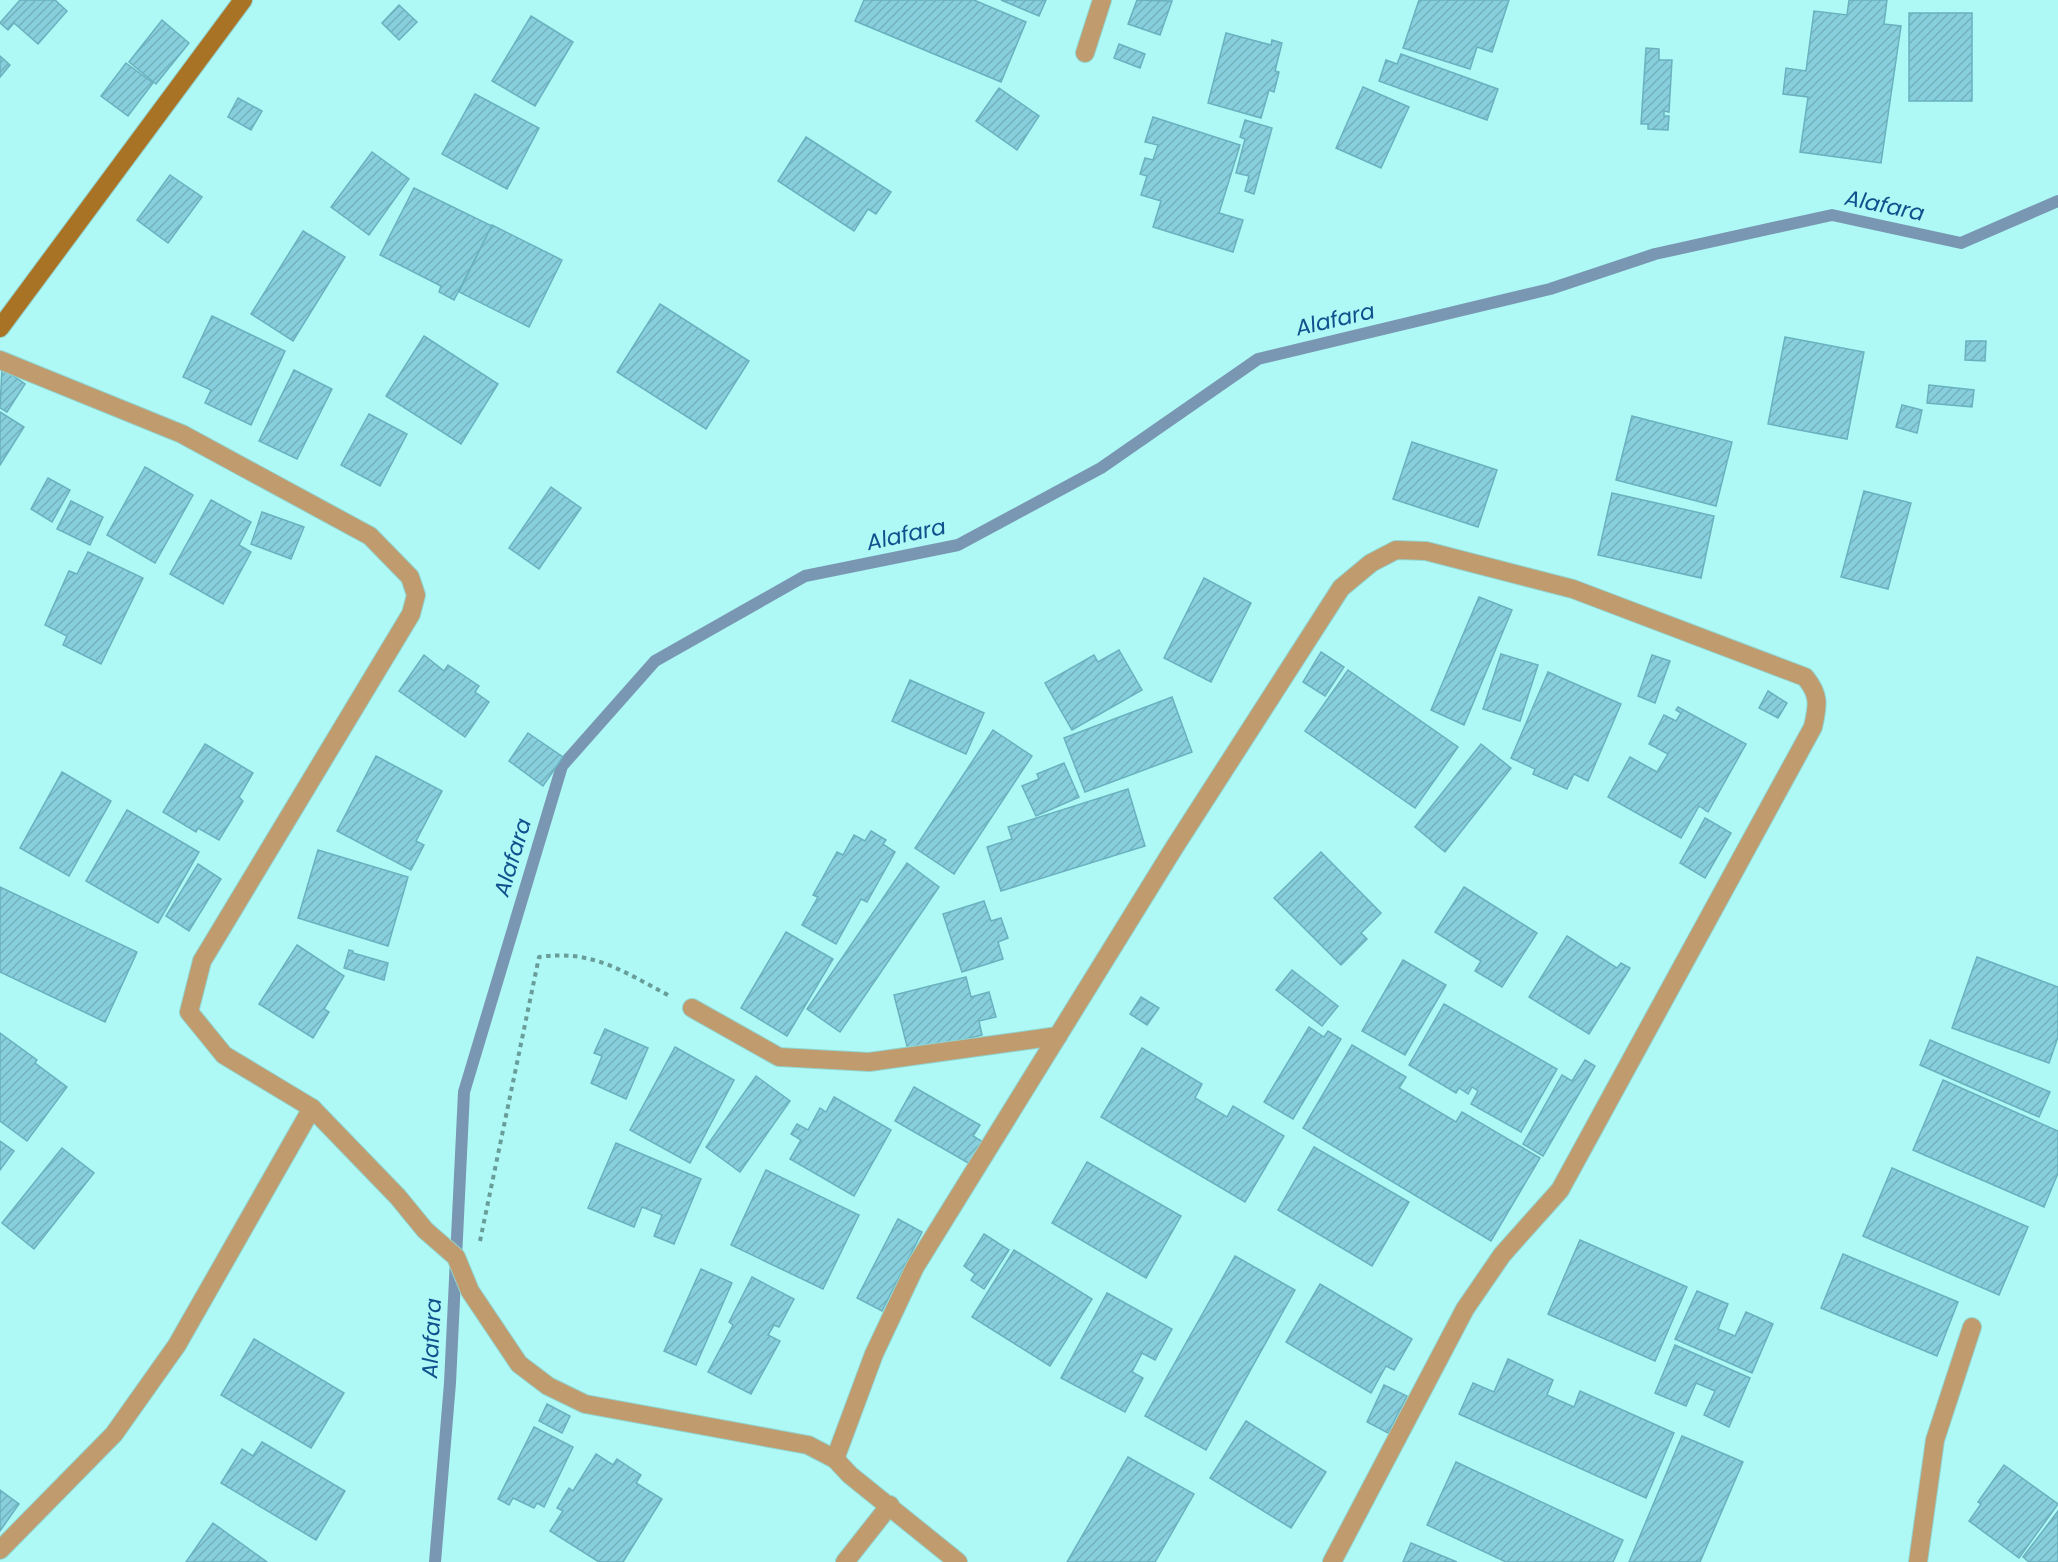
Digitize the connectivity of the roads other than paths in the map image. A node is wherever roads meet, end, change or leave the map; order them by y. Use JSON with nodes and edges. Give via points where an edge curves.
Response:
{"nodes":[{"id":1,"x":243,"y":0,"type":"edge"},
{"id":2,"x":1102,"y":0,"type":"edge"},
{"id":3,"x":1085,"y":53,"type":"dead end"},
{"id":4,"x":0,"y":328,"type":"edge"},
{"id":5,"x":0,"y":360,"type":"edge"},
{"id":6,"x":692,"y":1008,"type":"road end"},
{"id":7,"x":1058,"y":1036,"type":"junction"},
{"id":8,"x":312,"y":1108,"type":"junction"},
{"id":9,"x":1972,"y":1327,"type":"dead end"},
{"id":10,"x":835,"y":1459,"type":"junction"},
{"id":11,"x":890,"y":1505,"type":"junction"},
{"id":12,"x":0,"y":1550,"type":"edge"},
{"id":13,"x":845,"y":1562,"type":"edge"},
{"id":14,"x":958,"y":1562,"type":"edge"},
{"id":15,"x":1332,"y":1562,"type":"edge"},
{"id":16,"x":1918,"y":1562,"type":"edge"}],
"edges":[{"from":1,"to":4,"type":"street"},
{"from":2,"to":3,"type":"street"},
{"from":5,"to":8,"type":"street","via":[[182,434],[370,536],[410,577],[416,595],[411,614],[202,961],[189,1012],[224,1055]]},
{"from":6,"to":7,"type":"street","via":[[779,1057],[869,1062]]},
{"from":7,"to":10,"type":"street","via":[[915,1267],[874,1354]]},
{"from":7,"to":15,"type":"street","via":[[1341,588],[1371,563],[1396,550],[1426,551],[1573,589],[1805,677],[1816,690],[1813,727],[1560,1190],[1502,1255],[1465,1309]]},
{"from":8,"to":10,"type":"street","via":[[425,1230],[456,1257],[470,1291],[519,1364],[548,1386],[585,1404],[808,1445]]},
{"from":8,"to":12,"type":"street","via":[[177,1345],[120,1425]]},
{"from":9,"to":16,"type":"street","via":[[1935,1440]]},
{"from":10,"to":11,"type":"street"},
{"from":11,"to":13,"type":"street"},
{"from":11,"to":14,"type":"street"}]}
